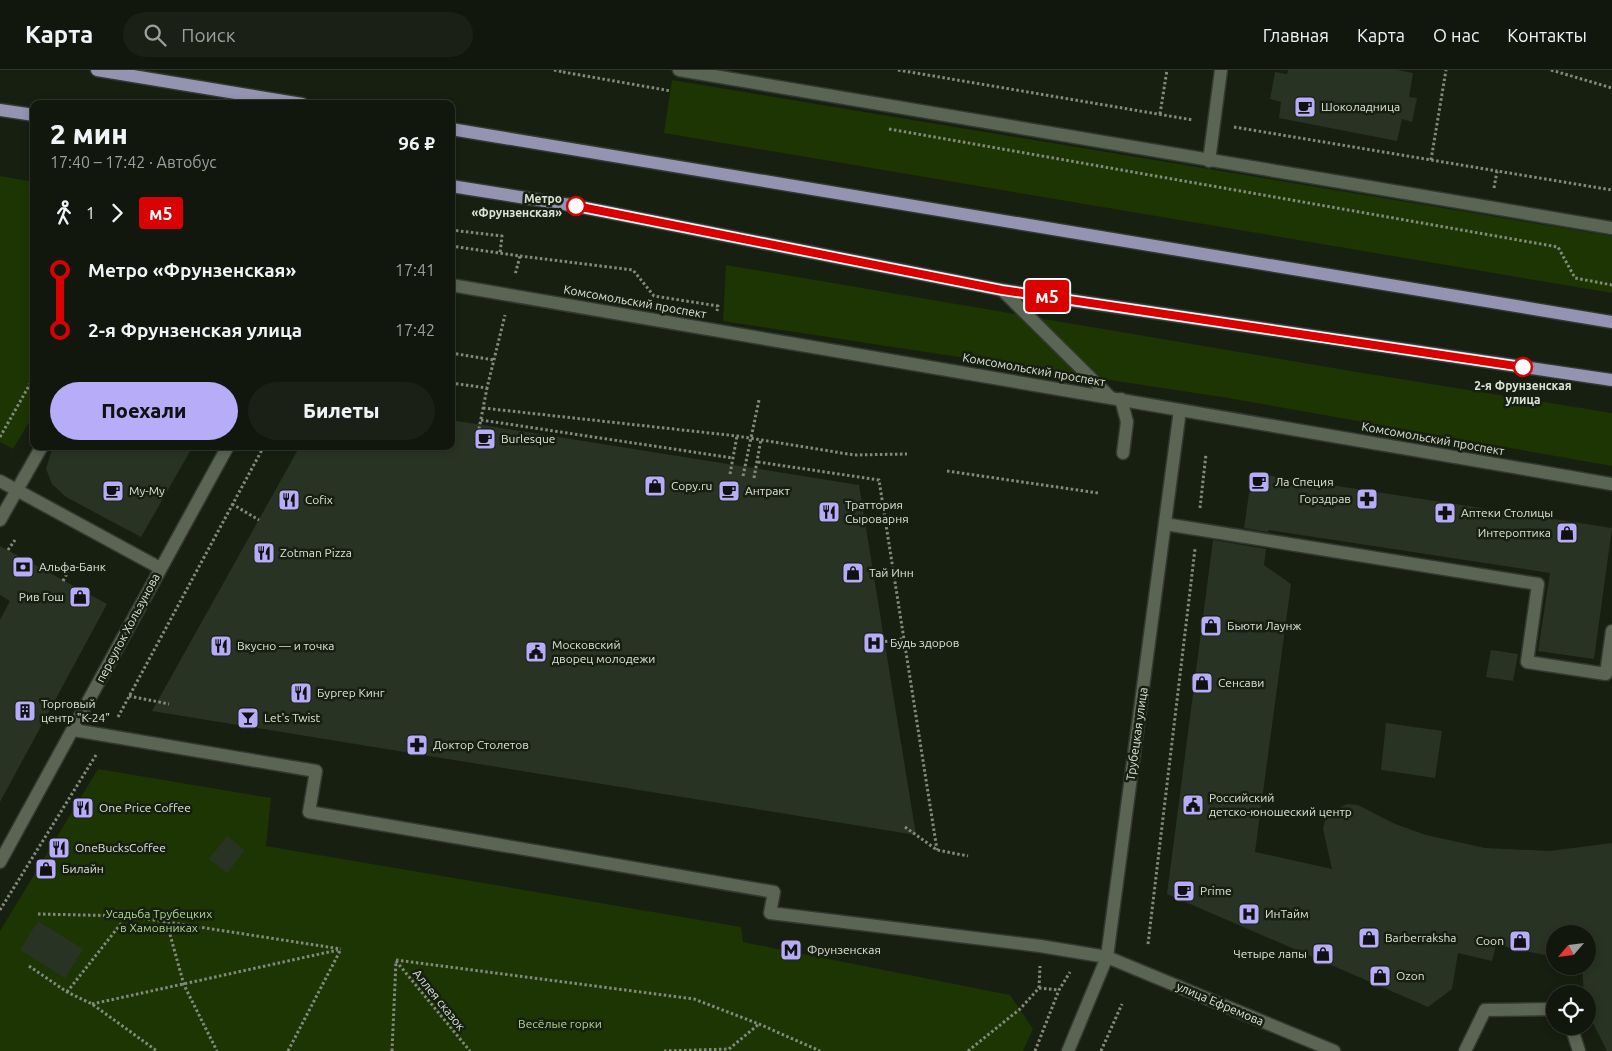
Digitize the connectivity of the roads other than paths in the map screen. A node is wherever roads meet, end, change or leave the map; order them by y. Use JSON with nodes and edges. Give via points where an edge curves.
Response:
{"nodes":[{"id":1,"x":97,"y":70,"type":"edge"},
{"id":2,"x":679,"y":70,"type":"edge"},
{"id":3,"x":1221,"y":70,"type":"edge"},
{"id":4,"x":278,"y":100,"type":"edge"},
{"id":5,"x":0,"y":110,"type":"edge"},
{"id":6,"x":30,"y":114,"type":"edge"},
{"id":7,"x":455,"y":129,"type":"edge"},
{"id":8,"x":1209,"y":161,"type":"junction"},
{"id":9,"x":455,"y":187,"type":"edge"},
{"id":10,"x":1612,"y":228,"type":"edge"},
{"id":11,"x":455,"y":286,"type":"edge"},
{"id":12,"x":1002,"y":290,"type":"junction"},
{"id":13,"x":1612,"y":322,"type":"edge"},
{"id":14,"x":1612,"y":380,"type":"edge"},
{"id":15,"x":1115,"y":398,"type":"junction"},
{"id":16,"x":1180,"y":410,"type":"junction"},
{"id":17,"x":40,"y":450,"type":"edge"},
{"id":18,"x":226,"y":450,"type":"edge"},
{"id":19,"x":1123,"y":453,"type":"dead end"},
{"id":20,"x":0,"y":481,"type":"edge"},
{"id":21,"x":1612,"y":484,"type":"edge"},
{"id":22,"x":16,"y":490,"type":"junction"},
{"id":23,"x":0,"y":520,"type":"edge"},
{"id":24,"x":1165,"y":524,"type":"junction"},
{"id":25,"x":160,"y":568,"type":"junction"},
{"id":26,"x":1612,"y":631,"type":"edge"},
{"id":27,"x":74,"y":730,"type":"junction"},
{"id":28,"x":0,"y":862,"type":"edge"},
{"id":29,"x":1107,"y":957,"type":"junction"},
{"id":30,"x":1546,"y":1009,"type":"edge"},
{"id":31,"x":1574,"y":1035,"type":"edge"},
{"id":32,"x":1068,"y":1051,"type":"edge"},
{"id":33,"x":1334,"y":1051,"type":"edge"},
{"id":34,"x":1465,"y":1051,"type":"edge"},
{"id":35,"x":1579,"y":1051,"type":"edge"}],
"edges":[{"from":1,"to":4,"type":"main road"},
{"from":2,"to":8,"type":"street"},
{"from":3,"to":8,"type":"street"},
{"from":5,"to":6,"type":"main road"},
{"from":7,"to":13,"type":"main road"},
{"from":8,"to":10,"type":"street"},
{"from":9,"to":12,"type":"main road","via":[[576,206]]},
{"from":11,"to":15,"type":"street","name":"Комсомольский проспект"},
{"from":12,"to":14,"type":"main road"},
{"from":12,"to":15,"type":"street"},
{"from":15,"to":16,"type":"street","name":"Комсомольский проспект"},
{"from":15,"to":19,"type":"street","via":[[1127,422]]},
{"from":16,"to":21,"type":"street","name":"Комсомольский проспект"},
{"from":16,"to":24,"type":"street","name":"Трубецкая улица"},
{"from":17,"to":22,"type":"street"},
{"from":18,"to":25,"type":"street","name":"переулок Хользунова"},
{"from":20,"to":22,"type":"street"},
{"from":22,"to":23,"type":"street"},
{"from":22,"to":25,"type":"street"},
{"from":24,"to":26,"type":"street","via":[[1538,584],[1527,662],[1606,674]]},
{"from":24,"to":29,"type":"street","name":"Трубецкая улица"},
{"from":25,"to":27,"type":"street","name":"переулок Хользунова"},
{"from":27,"to":28,"type":"street","name":"переулок Хользунова"},
{"from":27,"to":29,"type":"street","name":"улица Ефремова","via":[[316,771],[309,812],[774,892],[770,913]]},
{"from":29,"to":32,"type":"street","name":"Трубецкая улица"},
{"from":29,"to":33,"type":"street","name":"улица Ефремова"},
{"from":30,"to":34,"type":"street","via":[[1485,1010]]},
{"from":31,"to":35,"type":"street"}]}
